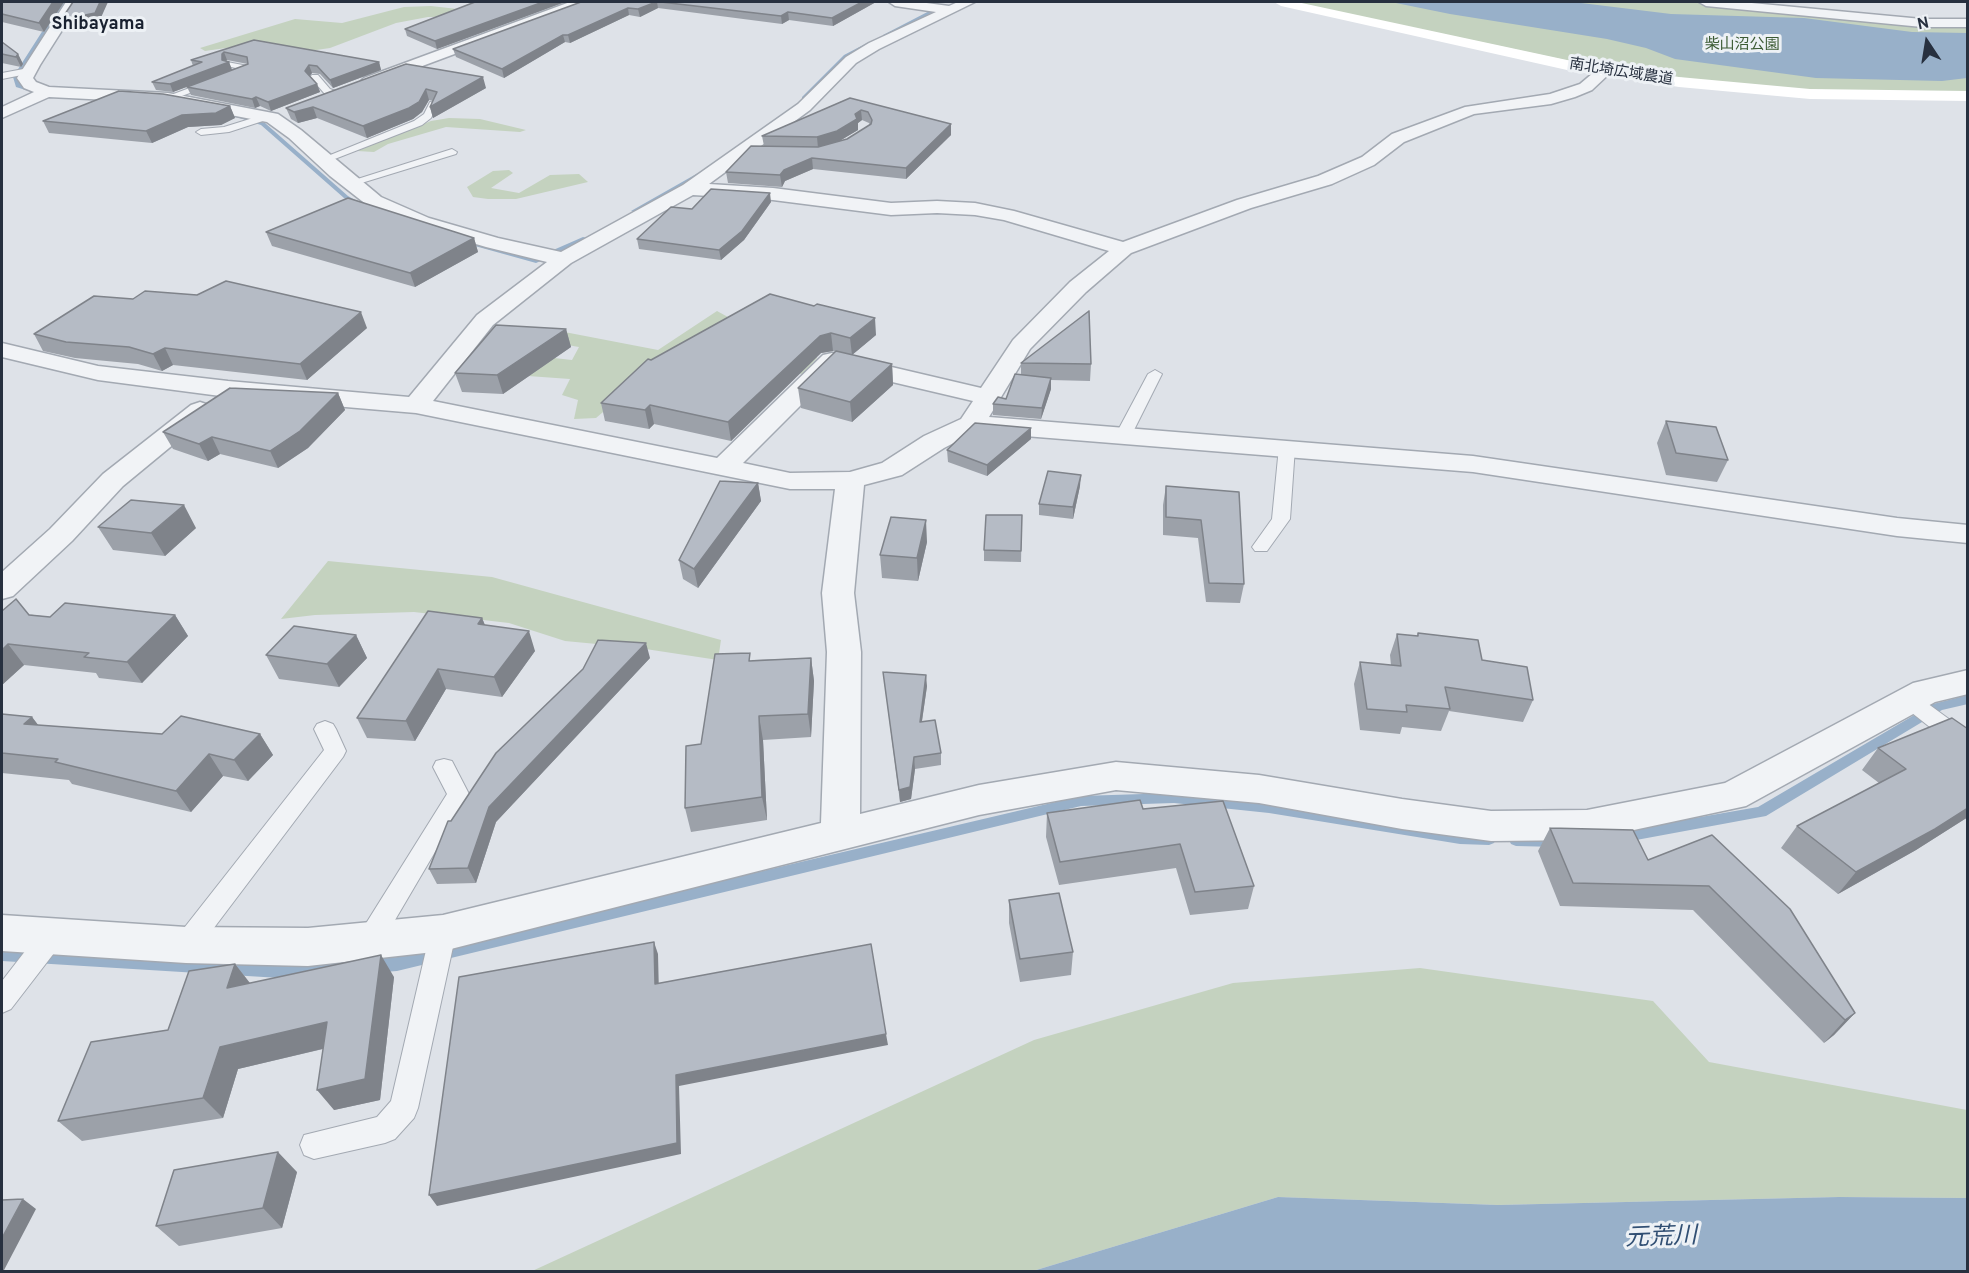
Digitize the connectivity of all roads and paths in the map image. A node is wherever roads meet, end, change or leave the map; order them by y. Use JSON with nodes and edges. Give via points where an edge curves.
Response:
{"nodes":[{"id":1,"x":73,"y":2,"type":"edge"},
{"id":2,"x":581,"y":2,"type":"edge"},
{"id":3,"x":895,"y":2,"type":"edge"},
{"id":4,"x":1281,"y":2,"type":"edge"},
{"id":5,"x":1706,"y":2,"type":"edge"},
{"id":6,"x":959,"y":6,"type":"edge"},
{"id":7,"x":1968,"y":23,"type":"edge"},
{"id":8,"x":230,"y":64,"type":"edge"},
{"id":9,"x":29,"y":71,"type":"junction"},
{"id":10,"x":1604,"y":71,"type":"junction"},
{"id":11,"x":2,"y":76,"type":"edge"},
{"id":12,"x":315,"y":77,"type":"edge"},
{"id":13,"x":346,"y":90,"type":"junction"},
{"id":14,"x":47,"y":92,"type":"junction"},
{"id":15,"x":1968,"y":96,"type":"edge"},
{"id":16,"x":168,"y":98,"type":"junction"},
{"id":17,"x":314,"y":102,"type":"edge"},
{"id":18,"x":433,"y":104,"type":"edge"},
{"id":19,"x":293,"y":110,"type":"edge"},
{"id":20,"x":2,"y":113,"type":"edge"},
{"id":21,"x":269,"y":117,"type":"junction"},
{"id":22,"x":201,"y":132,"type":"dead end"},
{"id":23,"x":452,"y":152,"type":"dead end"},
{"id":24,"x":742,"y":152,"type":"junction"},
{"id":25,"x":765,"y":153,"type":"edge"},
{"id":26,"x":323,"y":159,"type":"junction"},
{"id":27,"x":351,"y":183,"type":"junction"},
{"id":28,"x":690,"y":189,"type":"junction"},
{"id":29,"x":1124,"y":249,"type":"junction"},
{"id":30,"x":564,"y":259,"type":"junction"},
{"id":31,"x":2,"y":350,"type":"edge"},
{"id":32,"x":1155,"y":374,"type":"dead end"},
{"id":33,"x":228,"y":389,"type":"junction"},
{"id":34,"x":988,"y":397,"type":"junction"},
{"id":35,"x":416,"y":405,"type":"junction"},
{"id":36,"x":971,"y":424,"type":"junction"},
{"id":37,"x":1124,"y":434,"type":"junction"},
{"id":38,"x":1287,"y":447,"type":"junction"},
{"id":39,"x":723,"y":468,"type":"junction"},
{"id":40,"x":850,"y":480,"type":"junction"},
{"id":41,"x":1968,"y":534,"type":"edge"},
{"id":42,"x":1261,"y":547,"type":"dead end"},
{"id":43,"x":2,"y":590,"type":"edge"},
{"id":44,"x":1968,"y":682,"type":"edge"},
{"id":45,"x":1909,"y":700,"type":"junction"},
{"id":46,"x":325,"y":729,"type":"dead end"},
{"id":47,"x":1968,"y":745,"type":"edge"},
{"id":48,"x":444,"y":767,"type":"dead end"},
{"id":49,"x":840,"y":835,"type":"junction"},
{"id":50,"x":2,"y":933,"type":"edge"},
{"id":51,"x":443,"y":933,"type":"junction"},
{"id":52,"x":52,"y":936,"type":"junction"},
{"id":53,"x":369,"y":940,"type":"junction"},
{"id":54,"x":186,"y":945,"type":"junction"},
{"id":55,"x":2,"y":1001,"type":"edge"},
{"id":56,"x":314,"y":1145,"type":"dead end"}],
"edges":[{"from":1,"to":9,"type":"street"},
{"from":2,"to":13,"type":"street"},
{"from":3,"to":6,"type":"street"},
{"from":4,"to":10,"type":"street","name":"南北埼広域農道"},
{"from":5,"to":7,"type":"street","via":[[1922,23]]},
{"from":6,"to":24,"type":"street","via":[[851,60],[804,107]]},
{"from":8,"to":16,"type":"lane","via":[[245,68]]},
{"from":9,"to":11,"type":"lane"},
{"from":9,"to":14,"type":"street","via":[[25,78],[30,85]]},
{"from":10,"to":15,"type":"street","name":"南北埼広域農道","via":[[1777,92]]},
{"from":10,"to":29,"type":"street","via":[[1586,87],[1569,94],[1471,110],[1398,138],[1368,161],[1325,180],[1244,204]]},
{"from":12,"to":13,"type":"lane","via":[[327,91]]},
{"from":13,"to":17,"type":"street"},
{"from":14,"to":16,"type":"street"},
{"from":14,"to":20,"type":"street"},
{"from":16,"to":21,"type":"street"},
{"from":18,"to":26,"type":"lane","via":[[428,116],[418,123]]},
{"from":19,"to":21,"type":"street"},
{"from":21,"to":22,"type":"lane","via":[[225,130]]},
{"from":21,"to":26,"type":"street"},
{"from":23,"to":27,"type":"lane"},
{"from":24,"to":25,"type":"lane"},
{"from":24,"to":28,"type":"street"},
{"from":26,"to":27,"type":"street"},
{"from":27,"to":30,"type":"street","via":[[374,201],[422,222]]},
{"from":28,"to":29,"type":"street","via":[[753,192],[891,209],[975,209]]},
{"from":28,"to":30,"type":"street"},
{"from":29,"to":34,"type":"street","via":[[1078,287],[1021,345]]},
{"from":30,"to":35,"type":"street","via":[[485,320]]},
{"from":31,"to":33,"type":"street","via":[[98,373]]},
{"from":32,"to":37,"type":"lane"},
{"from":33,"to":35,"type":"street"},
{"from":33,"to":43,"type":"street","via":[[113,480]]},
{"from":34,"to":36,"type":"street"},
{"from":34,"to":39,"type":"street","via":[[832,360]]},
{"from":35,"to":39,"type":"street"},
{"from":36,"to":37,"type":"street"},
{"from":36,"to":40,"type":"street","via":[[892,469]]},
{"from":37,"to":38,"type":"street"},
{"from":38,"to":41,"type":"street","via":[[1473,464],[1896,527]]},
{"from":38,"to":42,"type":"lane","via":[[1281,519]]},
{"from":39,"to":40,"type":"street","via":[[790,481]]},
{"from":40,"to":49,"type":"street","via":[[838,593],[843,652]]},
{"from":44,"to":45,"type":"street"},
{"from":45,"to":47,"type":"lane"},
{"from":45,"to":49,"type":"street","via":[[1734,796],[1587,825],[1491,826],[1259,789],[1116,776],[979,800]]},
{"from":46,"to":54,"type":"lane","via":[[335,751]]},
{"from":48,"to":53,"type":"lane","via":[[458,794]]},
{"from":49,"to":51,"type":"street"},
{"from":50,"to":52,"type":"street"},
{"from":51,"to":53,"type":"street"},
{"from":51,"to":56,"type":"lane","via":[[404,1108],[385,1129]]},
{"from":52,"to":54,"type":"street"},
{"from":52,"to":55,"type":"lane"},
{"from":53,"to":54,"type":"street","via":[[308,947]]}]}
